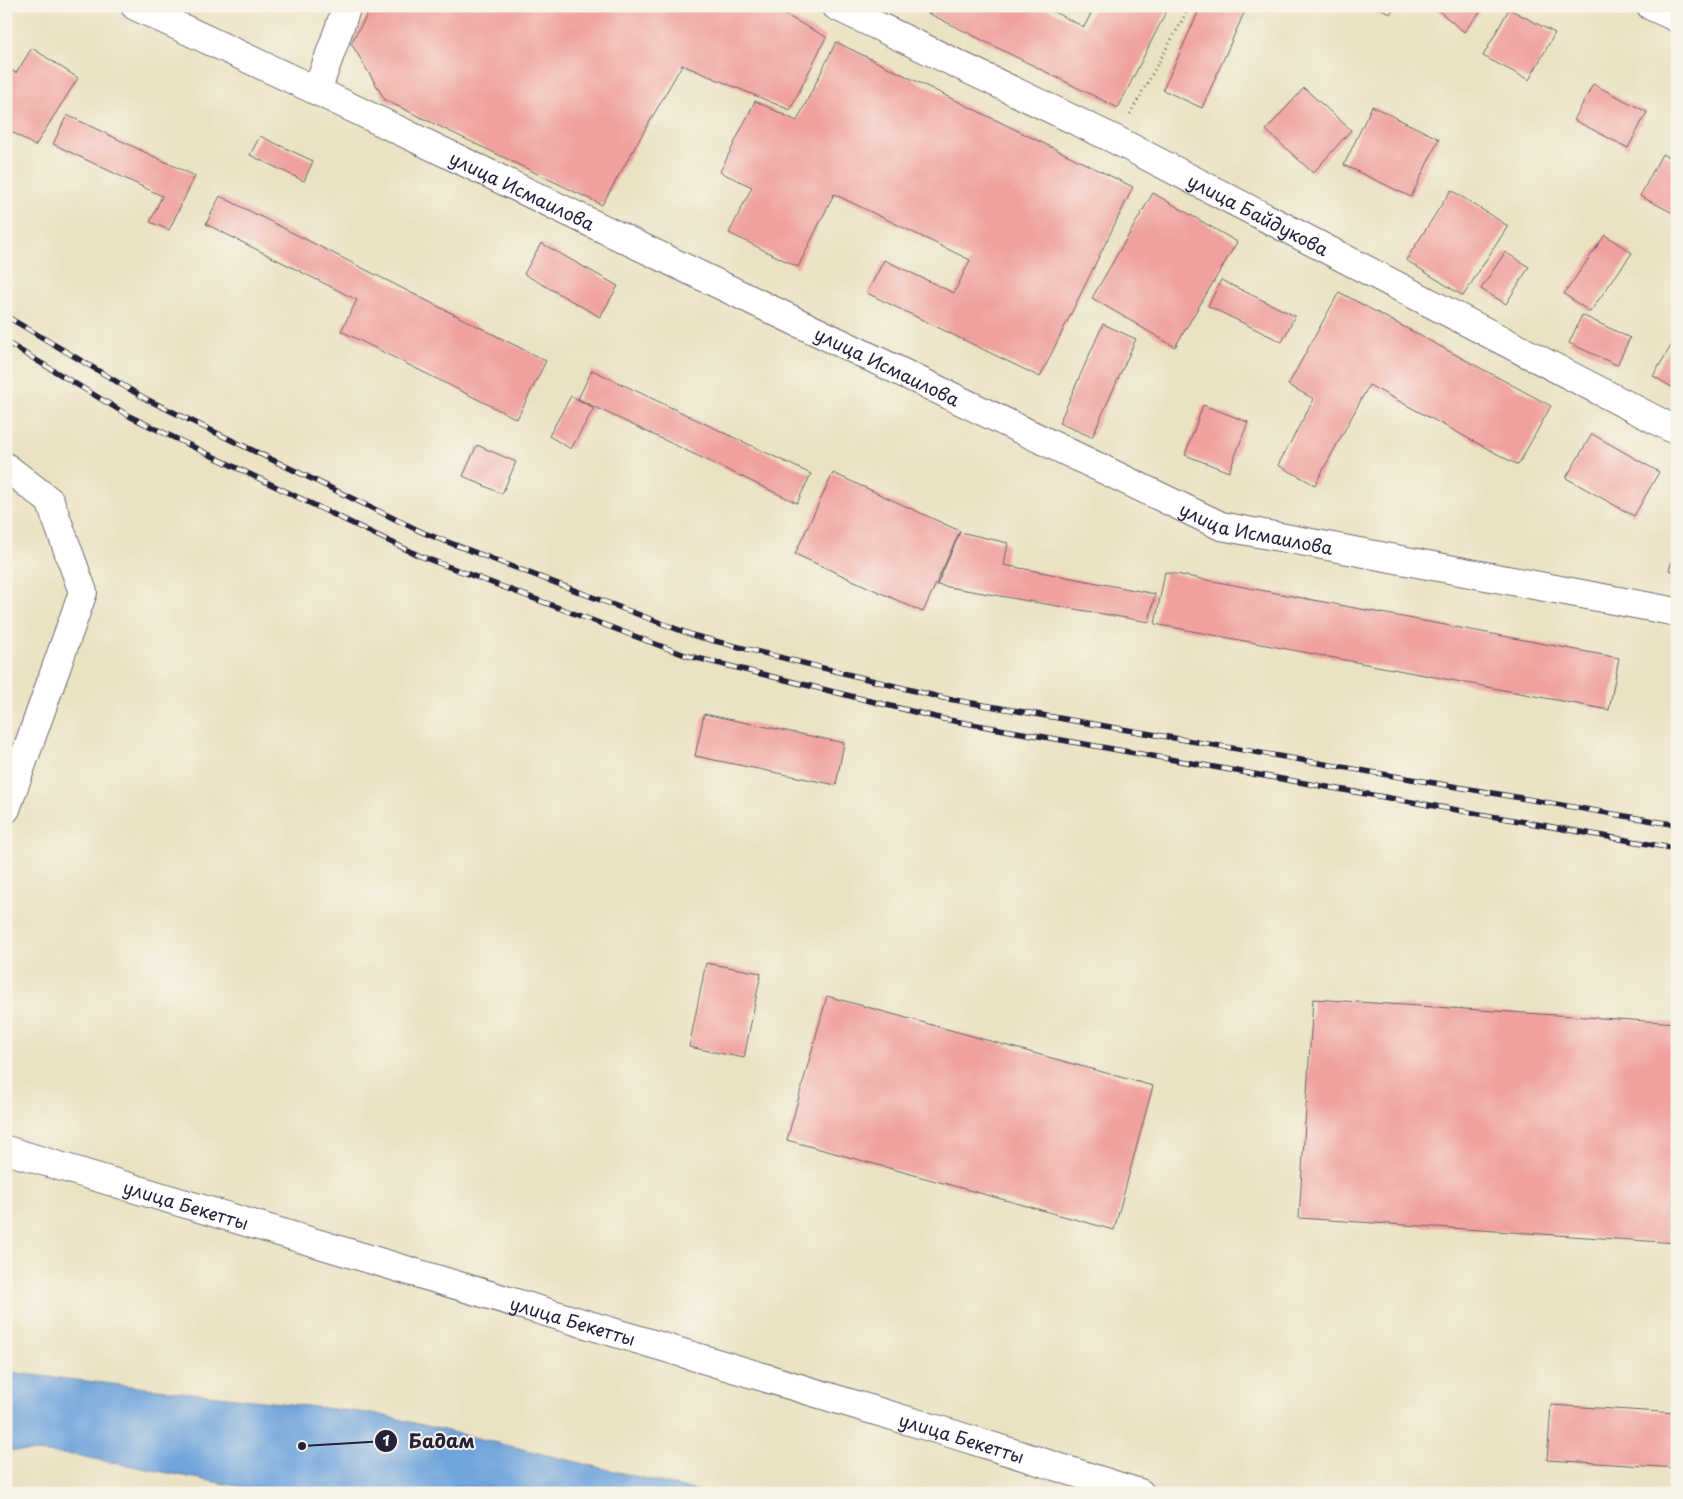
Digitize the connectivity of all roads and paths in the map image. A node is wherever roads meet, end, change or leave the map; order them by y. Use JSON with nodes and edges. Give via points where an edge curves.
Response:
{"nodes":[{"id":1,"x":135,"y":6,"type":"edge"},
{"id":2,"x":347,"y":6,"type":"edge"},
{"id":3,"x":836,"y":6,"type":"edge"},
{"id":4,"x":1190,"y":6,"type":"edge"},
{"id":5,"x":1650,"y":6,"type":"edge"},
{"id":6,"x":1677,"y":18,"type":"edge"},
{"id":7,"x":317,"y":91,"type":"junction"},
{"id":8,"x":1116,"y":140,"type":"junction"},
{"id":9,"x":1677,"y":431,"type":"edge"},
{"id":10,"x":6,"y":468,"type":"edge"},
{"id":11,"x":1677,"y":612,"type":"edge"},
{"id":12,"x":6,"y":810,"type":"edge"},
{"id":13,"x":6,"y":1150,"type":"edge"},
{"id":14,"x":1140,"y":1493,"type":"edge"}],
"edges":[{"from":1,"to":7,"type":"street","name":"улица Исмаилова"},
{"from":2,"to":7,"type":"street"},
{"from":3,"to":8,"type":"street","name":"улица Байдукова"},
{"from":4,"to":8,"type":"path"},
{"from":5,"to":6,"type":"street"},
{"from":7,"to":11,"type":"street","name":"улица Исмаилова","via":[[1221,526]]},
{"from":8,"to":9,"type":"street","name":"улица Байдукова"},
{"from":10,"to":12,"type":"street","via":[[50,501],[83,592]]},
{"from":13,"to":14,"type":"street","name":"улица Бекетты"}]}
